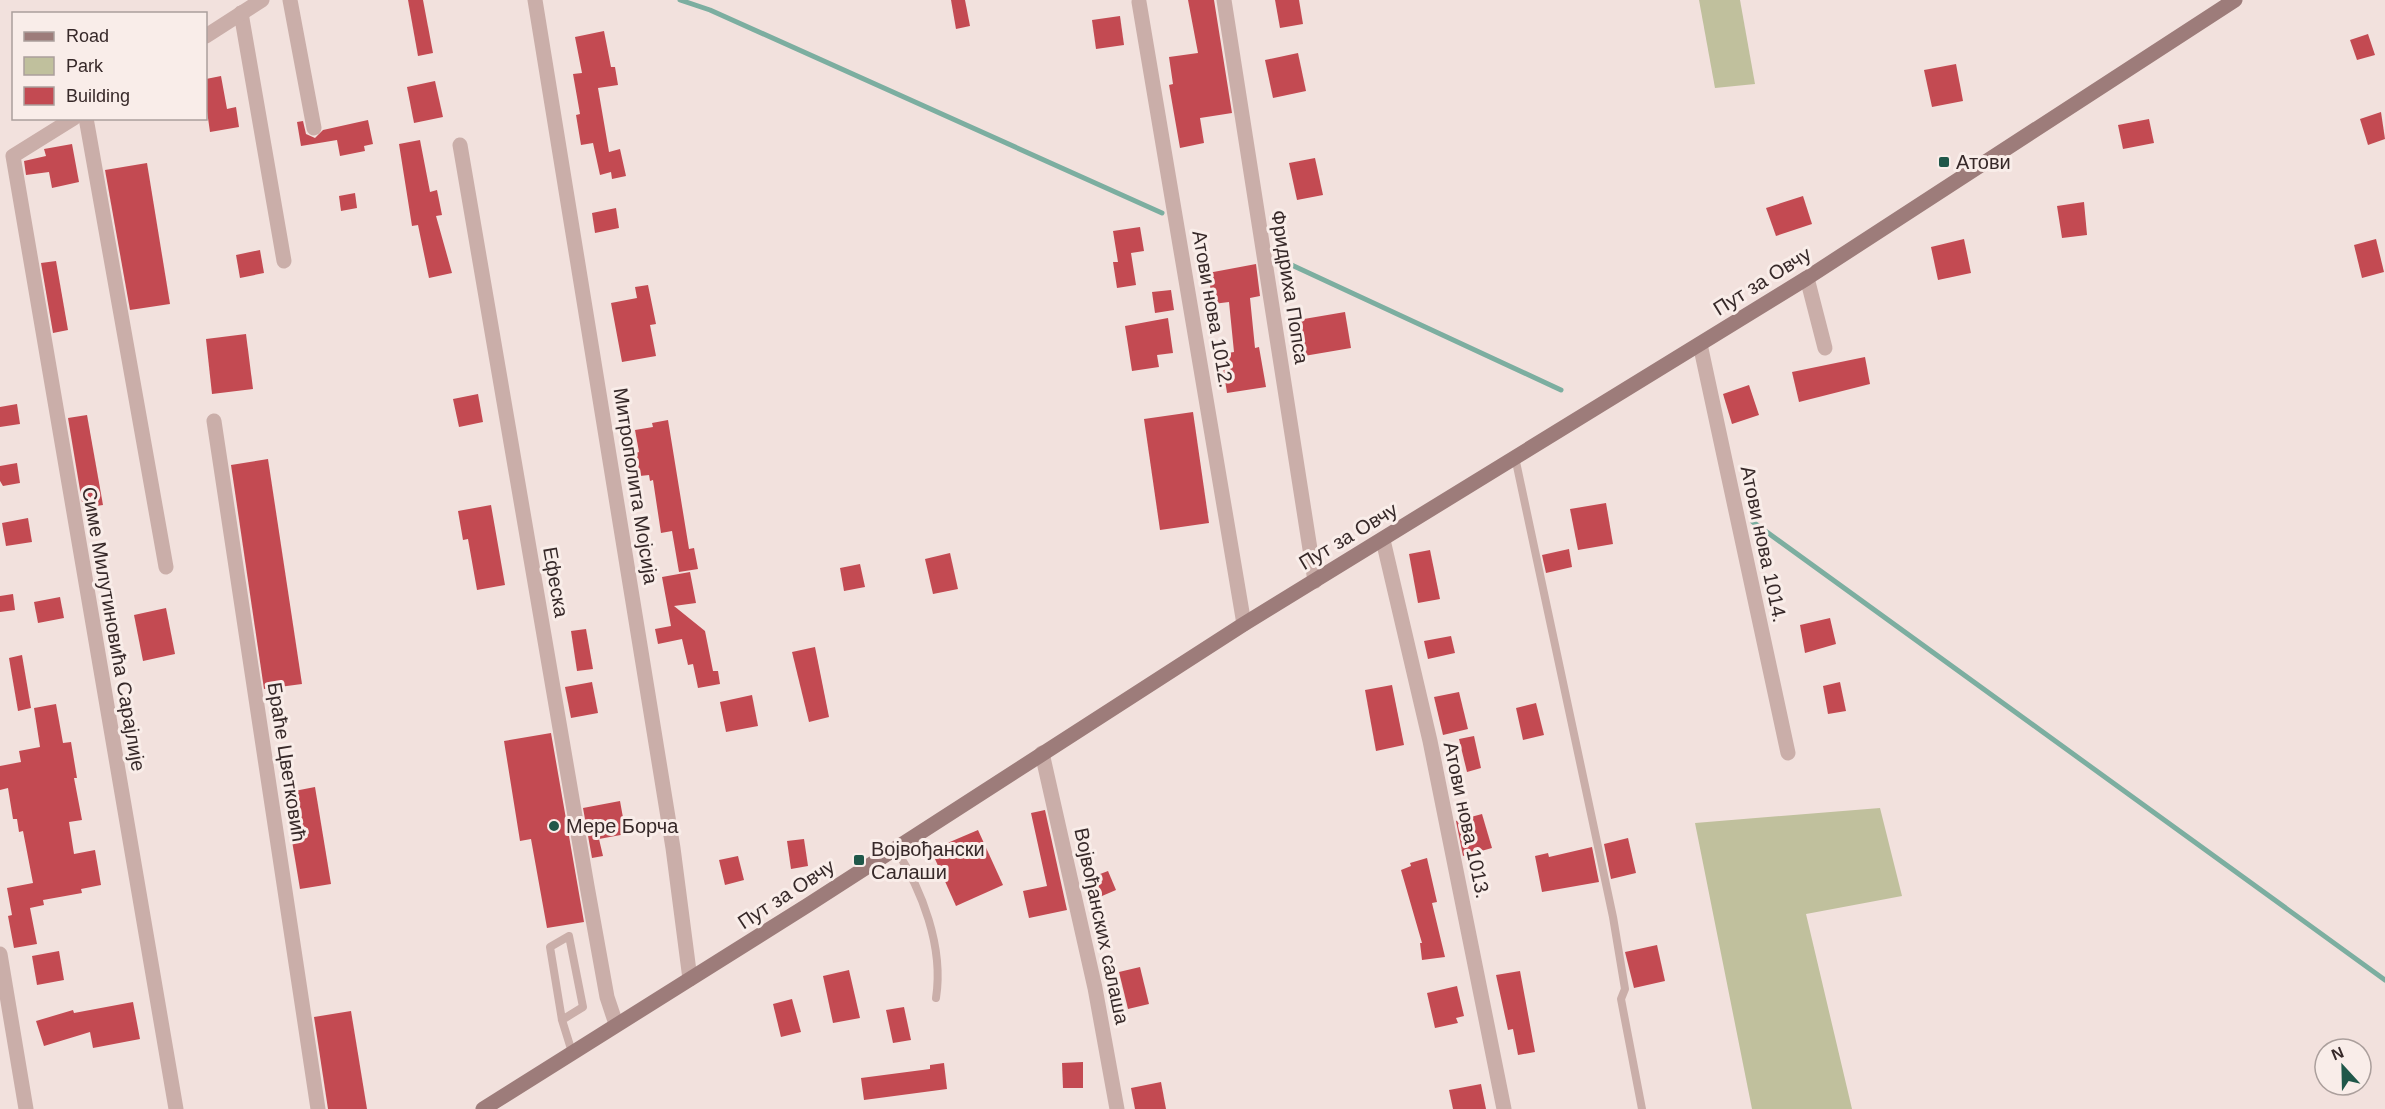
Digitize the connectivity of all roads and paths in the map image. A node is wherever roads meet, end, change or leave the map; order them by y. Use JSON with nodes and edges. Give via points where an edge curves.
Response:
{"nodes":[{"id":1,"x":262,"y":0,"type":"edge"},
{"id":2,"x":290,"y":0,"type":"edge"},
{"id":3,"x":535,"y":0,"type":"edge"},
{"id":4,"x":1224,"y":0,"type":"edge"},
{"id":5,"x":2235,"y":0,"type":"edge"},
{"id":6,"x":1139,"y":2,"type":"dead end"},
{"id":7,"x":241,"y":13,"type":"junction"},
{"id":8,"x":207,"y":35,"type":"edge"},
{"id":9,"x":71,"y":120,"type":"edge"},
{"id":10,"x":86,"y":120,"type":"edge"},
{"id":11,"x":314,"y":128,"type":"dead end"},
{"id":12,"x":460,"y":144,"type":"dead end"},
{"id":13,"x":284,"y":261,"type":"dead end"},
{"id":14,"x":1807,"y":278,"type":"junction"},
{"id":15,"x":1700,"y":344,"type":"junction"},
{"id":16,"x":1824,"y":348,"type":"dead end"},
{"id":17,"x":214,"y":421,"type":"dead end"},
{"id":18,"x":1515,"y":458,"type":"junction"},
{"id":19,"x":1383,"y":540,"type":"junction"},
{"id":20,"x":166,"y":567,"type":"dead end"},
{"id":21,"x":1314,"y":581,"type":"junction"},
{"id":22,"x":1244,"y":624,"type":"junction"},
{"id":23,"x":1042,"y":753,"type":"junction"},
{"id":24,"x":1788,"y":753,"type":"dead end"},
{"id":25,"x":894,"y":848,"type":"junction"},
{"id":26,"x":0,"y":954,"type":"edge"},
{"id":27,"x":690,"y":979,"type":"junction"},
{"id":28,"x":936,"y":998,"type":"dead end"},
{"id":29,"x":562,"y":1020,"type":"junction"},
{"id":30,"x":616,"y":1024,"type":"junction"},
{"id":31,"x":572,"y":1052,"type":"junction"},
{"id":32,"x":26,"y":1109,"type":"edge"},
{"id":33,"x":176,"y":1109,"type":"edge"},
{"id":34,"x":318,"y":1109,"type":"edge"},
{"id":35,"x":483,"y":1109,"type":"edge"},
{"id":36,"x":1117,"y":1109,"type":"edge"},
{"id":37,"x":1504,"y":1109,"type":"edge"},
{"id":38,"x":1642,"y":1109,"type":"edge"}],
"edges":[{"from":1,"to":7,"type":"street"},
{"from":2,"to":11,"type":"street"},
{"from":3,"to":27,"type":"street","name":"Митрополита Мојсија","via":[[673,848]]},
{"from":4,"to":21,"type":"street","name":"Фридриха Попса"},
{"from":5,"to":14,"type":"street","name":"Пут за Овчу"},
{"from":6,"to":22,"type":"street","name":"Атови нова 1012."},
{"from":7,"to":8,"type":"street"},
{"from":7,"to":13,"type":"street"},
{"from":9,"to":33,"type":"street","name":"Симе Милутиновића Сарајлије","via":[[13,156]]},
{"from":10,"to":20,"type":"street"},
{"from":12,"to":30,"type":"street","name":"Ефеска","via":[[587,886],[607,997]]},
{"from":14,"to":15,"type":"street","name":"Пут за Овчу"},
{"from":14,"to":16,"type":"street"},
{"from":15,"to":18,"type":"street","name":"Пут за Овчу"},
{"from":15,"to":24,"type":"street","name":"Атови нова 1014."},
{"from":17,"to":34,"type":"street","name":"Браће Цветковић"},
{"from":18,"to":19,"type":"street","name":"Пут за Овчу"},
{"from":18,"to":38,"type":"lane","via":[[1614,917],[1625,989],[1621,999]]},
{"from":19,"to":21,"type":"street","name":"Пут за Овчу"},
{"from":19,"to":37,"type":"street","name":"Атови нова 1013.","via":[[1430,741]]},
{"from":21,"to":22,"type":"street","name":"Пут за Овчу"},
{"from":22,"to":23,"type":"street","name":"Пут за Овчу"},
{"from":23,"to":25,"type":"street","name":"Пут за Овчу"},
{"from":23,"to":36,"type":"street","name":"Војвођанских салаша","via":[[1095,988]]},
{"from":25,"to":27,"type":"street","name":"Пут за Овчу"},
{"from":25,"to":28,"type":"lane","via":[[919,891],[927,917],[939,977]]},
{"from":26,"to":32,"type":"street"},
{"from":27,"to":30,"type":"street","name":"Пут за Овчу"},
{"from":29,"to":29,"type":"lane","via":[[550,948],[569,936],[583,1007]]},
{"from":29,"to":31,"type":"lane"},
{"from":30,"to":31,"type":"street","name":"Пут за Овчу"},
{"from":31,"to":35,"type":"street","name":"Пут за Овчу"}]}
